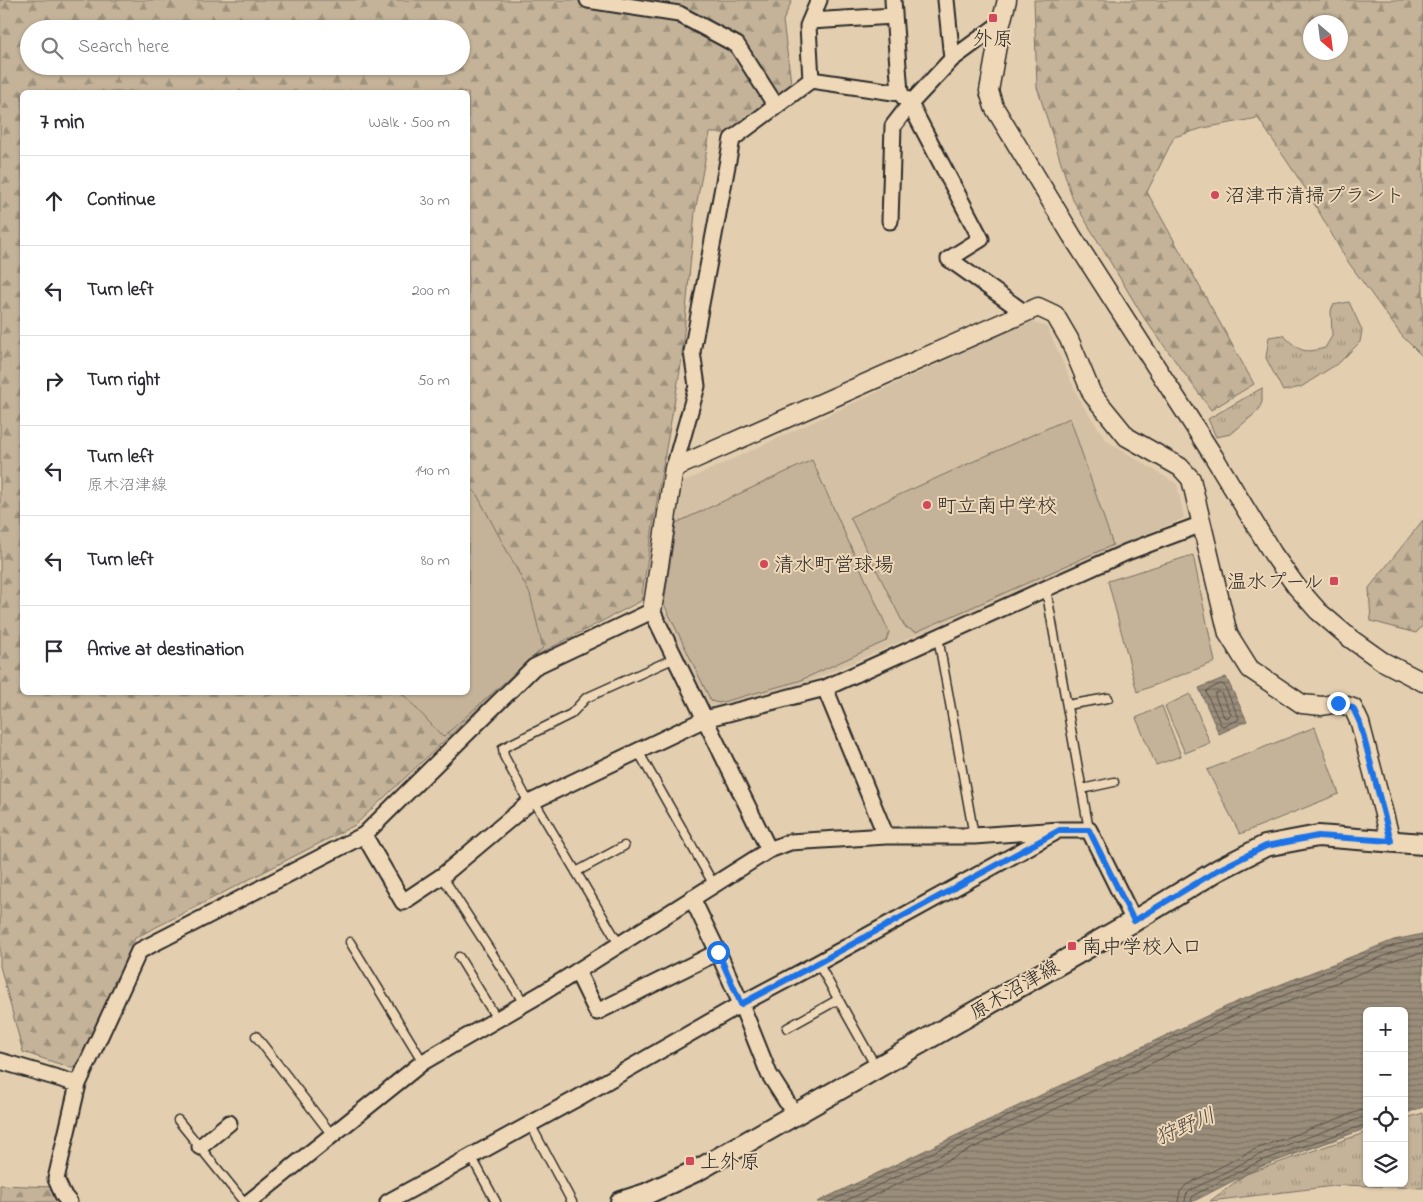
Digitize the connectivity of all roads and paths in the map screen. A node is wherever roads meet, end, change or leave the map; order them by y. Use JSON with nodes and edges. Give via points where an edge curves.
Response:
{"nodes":[{"id":1,"x":588,"y":0,"type":"edge"},
{"id":2,"x":819,"y":0,"type":"edge"},
{"id":3,"x":893,"y":0,"type":"edge"},
{"id":4,"x":946,"y":0,"type":"edge"},
{"id":5,"x":1006,"y":0,"type":"edge"},
{"id":6,"x":894,"y":16,"type":"junction"},
{"id":7,"x":810,"y":21,"type":"junction"},
{"id":8,"x":1001,"y":23,"type":"junction"},
{"id":9,"x":952,"y":59,"type":"junction"},
{"id":10,"x":811,"y":80,"type":"junction"},
{"id":11,"x":905,"y":98,"type":"junction"},
{"id":12,"x":776,"y":106,"type":"junction"},
{"id":13,"x":890,"y":221,"type":"dead end"},
{"id":14,"x":1025,"y":313,"type":"junction"},
{"id":15,"x":674,"y":468,"type":"junction"},
{"id":16,"x":1202,"y":524,"type":"junction"},
{"id":17,"x":1046,"y":589,"type":"junction"},
{"id":18,"x":652,"y":611,"type":"junction"},
{"id":19,"x":938,"y":637,"type":"junction"},
{"id":20,"x":675,"y":658,"type":"junction"},
{"id":21,"x":1423,"y":682,"type":"edge"},
{"id":22,"x":825,"y":688,"type":"junction"},
{"id":23,"x":1108,"y":698,"type":"dead end"},
{"id":24,"x":1067,"y":705,"type":"junction"},
{"id":25,"x":705,"y":719,"type":"junction"},
{"id":26,"x":638,"y":751,"type":"junction"},
{"id":27,"x":1114,"y":782,"type":"dead end"},
{"id":28,"x":1082,"y":789,"type":"junction"},
{"id":29,"x":532,"y":802,"type":"junction"},
{"id":30,"x":1060,"y":830,"type":"junction"},
{"id":31,"x":1089,"y":830,"type":"junction"},
{"id":32,"x":364,"y":835,"type":"junction"},
{"id":33,"x":886,"y":836,"type":"junction"},
{"id":34,"x":974,"y":836,"type":"junction"},
{"id":35,"x":1391,"y":841,"type":"junction"},
{"id":36,"x":1423,"y":844,"type":"edge"},
{"id":37,"x":624,"y":846,"type":"dead end"},
{"id":38,"x":769,"y":850,"type":"junction"},
{"id":39,"x":576,"y":872,"type":"junction"},
{"id":40,"x":442,"y":876,"type":"junction"},
{"id":41,"x":714,"y":885,"type":"junction"},
{"id":42,"x":692,"y":898,"type":"junction"},
{"id":43,"x":1134,"y":921,"type":"junction"},
{"id":44,"x":350,"y":942,"type":"dead end"},
{"id":45,"x":619,"y":944,"type":"junction"},
{"id":46,"x":718,"y":952,"type":"junction"},
{"id":47,"x":459,"y":957,"type":"dead end"},
{"id":48,"x":818,"y":963,"type":"junction"},
{"id":49,"x":577,"y":971,"type":"junction"},
{"id":50,"x":839,"y":999,"type":"junction"},
{"id":51,"x":524,"y":1003,"type":"junction"},
{"id":52,"x":741,"y":1004,"type":"junction"},
{"id":53,"x":497,"y":1019,"type":"junction"},
{"id":54,"x":786,"y":1028,"type":"dead end"},
{"id":55,"x":256,"y":1036,"type":"dead end"},
{"id":56,"x":0,"y":1061,"type":"edge"},
{"id":57,"x":423,"y":1062,"type":"junction"},
{"id":58,"x":877,"y":1068,"type":"junction"},
{"id":59,"x":78,"y":1084,"type":"junction"},
{"id":60,"x":795,"y":1115,"type":"junction"},
{"id":61,"x":178,"y":1120,"type":"dead end"},
{"id":62,"x":229,"y":1123,"type":"dead end"},
{"id":63,"x":530,"y":1124,"type":"junction"},
{"id":64,"x":332,"y":1135,"type":"junction"},
{"id":65,"x":200,"y":1147,"type":"junction"},
{"id":66,"x":471,"y":1156,"type":"junction"},
{"id":67,"x":69,"y":1202,"type":"edge"},
{"id":68,"x":244,"y":1202,"type":"edge"},
{"id":69,"x":249,"y":1202,"type":"edge"},
{"id":70,"x":388,"y":1202,"type":"edge"},
{"id":71,"x":496,"y":1202,"type":"edge"},
{"id":72,"x":572,"y":1202,"type":"edge"},
{"id":73,"x":621,"y":1202,"type":"edge"}],
"edges":[{"from":1,"to":12,"type":"street","via":[[680,14],[737,45]]},
{"from":2,"to":7,"type":"street"},
{"from":3,"to":6,"type":"street"},
{"from":4,"to":9,"type":"street"},
{"from":5,"to":8,"type":"street"},
{"from":6,"to":7,"type":"street"},
{"from":6,"to":11,"type":"street"},
{"from":7,"to":10,"type":"street"},
{"from":8,"to":9,"type":"street"},
{"from":8,"to":21,"type":"street","via":[[989,91],[994,107],[1273,554],[1318,611],[1382,661]]},
{"from":9,"to":11,"type":"street"},
{"from":10,"to":11,"type":"street"},
{"from":10,"to":12,"type":"street"},
{"from":11,"to":13,"type":"street","via":[[893,126]]},
{"from":11,"to":14,"type":"street","via":[[981,239],[949,259]]},
{"from":12,"to":15,"type":"street","via":[[732,138],[692,352],[697,386]]},
{"from":14,"to":15,"type":"street"},
{"from":14,"to":16,"type":"street","via":[[1038,307],[1055,315],[1092,394],[1127,437],[1180,467],[1191,479]]},
{"from":15,"to":18,"type":"street"},
{"from":16,"to":17,"type":"street","via":[[1127,552]]},
{"from":16,"to":35,"type":"street","via":[[1228,634],[1250,669],[1302,704],[1322,706],[1338,703],[1353,708],[1360,723]]},
{"from":17,"to":19,"type":"street"},
{"from":17,"to":24,"type":"lane"},
{"from":18,"to":20,"type":"street"},
{"from":18,"to":32,"type":"street","via":[[534,667]]},
{"from":19,"to":22,"type":"street"},
{"from":19,"to":34,"type":"lane"},
{"from":20,"to":25,"type":"street"},
{"from":20,"to":29,"type":"lane","via":[[586,698],[571,714],[504,748],[504,756]]},
{"from":22,"to":25,"type":"street"},
{"from":22,"to":33,"type":"street"},
{"from":23,"to":24,"type":"lane"},
{"from":24,"to":28,"type":"lane"},
{"from":25,"to":26,"type":"street"},
{"from":25,"to":38,"type":"street"},
{"from":26,"to":29,"type":"street"},
{"from":26,"to":41,"type":"lane"},
{"from":27,"to":28,"type":"lane"},
{"from":28,"to":31,"type":"lane"},
{"from":29,"to":39,"type":"lane"},
{"from":29,"to":40,"type":"street"},
{"from":30,"to":31,"type":"street"},
{"from":30,"to":34,"type":"street"},
{"from":30,"to":48,"type":"street"},
{"from":31,"to":43,"type":"street"},
{"from":32,"to":40,"type":"street","via":[[403,902]]},
{"from":32,"to":59,"type":"street","via":[[139,951]]},
{"from":33,"to":34,"type":"street"},
{"from":33,"to":38,"type":"street","via":[[790,842]]},
{"from":35,"to":36,"type":"main road","name":"原木沼津線"},
{"from":35,"to":43,"type":"main road","name":"原木沼津線","via":[[1318,836],[1266,846],[1218,870]]},
{"from":37,"to":39,"type":"lane"},
{"from":38,"to":41,"type":"street"},
{"from":39,"to":45,"type":"lane"},
{"from":40,"to":51,"type":"lane"},
{"from":41,"to":42,"type":"street"},
{"from":42,"to":45,"type":"street"},
{"from":42,"to":46,"type":"street"},
{"from":43,"to":58,"type":"main road","name":"原木沼津線"},
{"from":44,"to":57,"type":"lane"},
{"from":45,"to":49,"type":"street"},
{"from":46,"to":49,"type":"street","via":[[597,1012]]},
{"from":46,"to":52,"type":"street"},
{"from":47,"to":53,"type":"lane"},
{"from":48,"to":50,"type":"lane"},
{"from":48,"to":52,"type":"street"},
{"from":49,"to":51,"type":"street"},
{"from":50,"to":54,"type":"lane"},
{"from":50,"to":58,"type":"lane"},
{"from":51,"to":53,"type":"street"},
{"from":52,"to":60,"type":"street","via":[[769,1074]]},
{"from":52,"to":63,"type":"street"},
{"from":53,"to":57,"type":"street"},
{"from":55,"to":64,"type":"lane"},
{"from":56,"to":59,"type":"street"},
{"from":57,"to":64,"type":"street"},
{"from":58,"to":60,"type":"main road","name":"原木沼津線"},
{"from":59,"to":67,"type":"street","via":[[56,1179]]},
{"from":60,"to":73,"type":"main road","name":"原木沼津線","via":[[698,1170]]},
{"from":61,"to":65,"type":"lane"},
{"from":62,"to":65,"type":"street"},
{"from":63,"to":66,"type":"street"},
{"from":63,"to":72,"type":"lane"},
{"from":64,"to":69,"type":"street"},
{"from":65,"to":68,"type":"lane"},
{"from":66,"to":70,"type":"street"},
{"from":66,"to":71,"type":"lane"}]}
